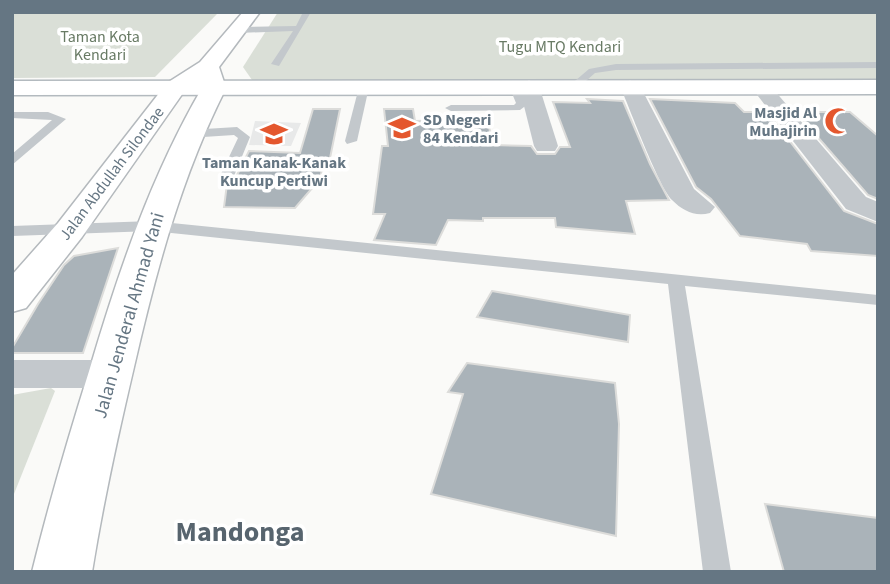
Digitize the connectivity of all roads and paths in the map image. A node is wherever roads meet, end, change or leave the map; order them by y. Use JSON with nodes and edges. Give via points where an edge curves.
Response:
{"nodes":[{"id":1,"x":252,"y":12,"type":"edge"},
{"id":2,"x":307,"y":12,"type":"edge"},
{"id":3,"x":299,"y":28,"type":"junction"},
{"id":4,"x":239,"y":30,"type":"junction"},
{"id":5,"x":276,"y":64,"type":"dead end"},
{"id":6,"x":731,"y":66,"type":"junction"},
{"id":7,"x":875,"y":67,"type":"edge"},
{"id":8,"x":203,"y":74,"type":"junction"},
{"id":9,"x":521,"y":86,"type":"junction"},
{"id":10,"x":574,"y":86,"type":"junction"},
{"id":11,"x":630,"y":86,"type":"junction"},
{"id":12,"x":364,"y":87,"type":"junction"},
{"id":13,"x":756,"y":87,"type":"junction"},
{"id":14,"x":878,"y":87,"type":"edge"},
{"id":15,"x":12,"y":88,"type":"edge"},
{"id":16,"x":451,"y":108,"type":"dead end"},
{"id":17,"x":12,"y":115,"type":"edge"},
{"id":18,"x":188,"y":134,"type":"junction"},
{"id":19,"x":351,"y":141,"type":"dead end"},
{"id":20,"x":546,"y":146,"type":"dead end"},
{"id":21,"x":12,"y":161,"type":"edge"},
{"id":22,"x":227,"y":176,"type":"dead end"},
{"id":23,"x":700,"y":207,"type":"dead end"},
{"id":24,"x":878,"y":213,"type":"edge"},
{"id":25,"x":152,"y":226,"type":"junction"},
{"id":26,"x":71,"y":230,"type":"junction"},
{"id":27,"x":12,"y":231,"type":"edge"},
{"id":28,"x":676,"y":281,"type":"junction"},
{"id":29,"x":12,"y":300,"type":"edge"},
{"id":30,"x":878,"y":300,"type":"edge"},
{"id":31,"x":12,"y":374,"type":"edge"},
{"id":32,"x":110,"y":374,"type":"junction"},
{"id":33,"x":63,"y":571,"type":"edge"},
{"id":34,"x":717,"y":572,"type":"edge"}],
"edges":[{"from":1,"to":4,"type":"main road"},
{"from":2,"to":3,"type":"lane"},
{"from":3,"to":4,"type":"lane"},
{"from":3,"to":5,"type":"lane"},
{"from":4,"to":8,"type":"main road"},
{"from":6,"to":7,"type":"lane"},
{"from":6,"to":10,"type":"lane","via":[[603,68]]},
{"from":6,"to":13,"type":"lane"},
{"from":8,"to":12,"type":"main road"},
{"from":8,"to":15,"type":"main road"},
{"from":8,"to":18,"type":"main road","name":"Jalan Jenderal Ahmad Yani"},
{"from":8,"to":26,"type":"main road","name":"Jalan Abdullah Silondae"},
{"from":9,"to":10,"type":"main road"},
{"from":9,"to":12,"type":"main road"},
{"from":9,"to":16,"type":"lane","via":[[522,104],[516,108]]},
{"from":9,"to":20,"type":"street"},
{"from":10,"to":11,"type":"main road"},
{"from":11,"to":13,"type":"main road"},
{"from":11,"to":23,"type":"street","via":[[682,194]]},
{"from":12,"to":19,"type":"lane"},
{"from":13,"to":14,"type":"main road"},
{"from":13,"to":24,"type":"street","via":[[856,204]]},
{"from":17,"to":21,"type":"lane","via":[[60,119]]},
{"from":18,"to":22,"type":"lane","via":[[242,134]]},
{"from":18,"to":25,"type":"main road","name":"Jalan Jenderal Ahmad Yani"},
{"from":25,"to":26,"type":"lane"},
{"from":25,"to":28,"type":"lane"},
{"from":25,"to":32,"type":"main road","name":"Jalan Jenderal Ahmad Yani"},
{"from":26,"to":27,"type":"lane"},
{"from":26,"to":29,"type":"main road","name":"Jalan Abdullah Silondae"},
{"from":28,"to":30,"type":"lane"},
{"from":28,"to":34,"type":"lane"},
{"from":31,"to":32,"type":"street"},
{"from":32,"to":33,"type":"main road","name":"Jalan Jenderal Ahmad Yani","via":[[78,490]]}]}
